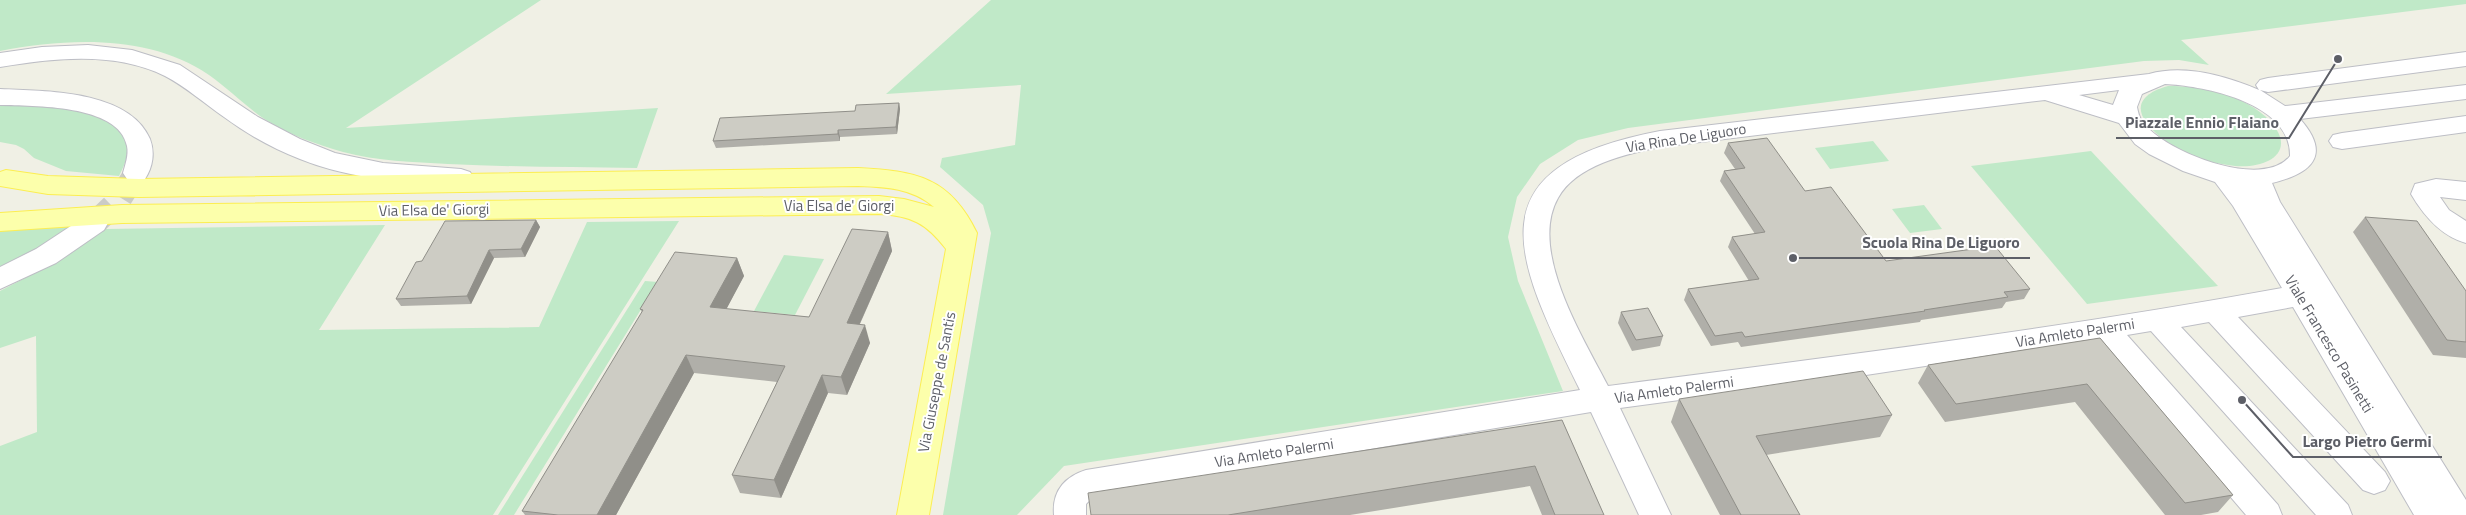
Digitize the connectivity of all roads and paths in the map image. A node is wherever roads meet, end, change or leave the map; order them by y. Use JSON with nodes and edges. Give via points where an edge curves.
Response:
{"nodes":[{"id":1,"x":2466,"y":59,"type":"edge"},
{"id":2,"x":0,"y":60,"type":"edge"},
{"id":3,"x":2439,"y":63,"type":"junction"},
{"id":4,"x":2145,"y":80,"type":"junction"},
{"id":5,"x":2466,"y":82,"type":"edge"},
{"id":6,"x":2268,"y":85,"type":"dead end"},
{"id":7,"x":2466,"y":92,"type":"edge"},
{"id":8,"x":2036,"y":93,"type":"junction"},
{"id":9,"x":0,"y":97,"type":"edge"},
{"id":10,"x":2280,"y":114,"type":"junction"},
{"id":11,"x":2128,"y":118,"type":"junction"},
{"id":12,"x":2466,"y":124,"type":"edge"},
{"id":13,"x":2342,"y":141,"type":"dead end"},
{"id":14,"x":136,"y":172,"type":"tunnel mouth"},
{"id":15,"x":2224,"y":175,"type":"junction"},
{"id":16,"x":2257,"y":178,"type":"junction"},
{"id":17,"x":2,"y":179,"type":"edge"},
{"id":18,"x":508,"y":183,"type":"junction"},
{"id":19,"x":2466,"y":191,"type":"edge"},
{"id":20,"x":0,"y":222,"type":"edge"},
{"id":21,"x":95,"y":223,"type":"tunnel mouth"},
{"id":22,"x":2466,"y":234,"type":"edge"},
{"id":23,"x":2466,"y":244,"type":"edge"},
{"id":24,"x":962,"y":250,"type":"junction"},
{"id":25,"x":0,"y":279,"type":"edge"},
{"id":26,"x":2301,"y":295,"type":"junction"},
{"id":27,"x":2215,"y":312,"type":"junction"},
{"id":28,"x":2158,"y":320,"type":"junction"},
{"id":29,"x":2104,"y":328,"type":"junction"},
{"id":30,"x":1600,"y":400,"type":"junction"},
{"id":31,"x":2374,"y":481,"type":"dead end"},
{"id":32,"x":912,"y":515,"type":"edge"},
{"id":33,"x":1070,"y":515,"type":"edge"},
{"id":34,"x":1655,"y":515,"type":"edge"},
{"id":35,"x":2266,"y":515,"type":"edge"},
{"id":36,"x":2336,"y":515,"type":"edge"},
{"id":37,"x":2431,"y":515,"type":"edge"},
{"id":38,"x":2458,"y":515,"type":"edge"}],
"edges":[{"from":1,"to":3,"type":"street"},
{"from":2,"to":18,"type":"street","via":[[81,53],[142,58],[173,70],[262,131],[323,159],[380,170]]},
{"from":3,"to":5,"type":"street"},
{"from":3,"to":6,"type":"street"},
{"from":4,"to":8,"type":"street","name":"Via Rina De Liguoro"},
{"from":4,"to":10,"type":"street","name":"Via Rina De Liguoro","via":[[2187,77],[2212,82],[2260,101]]},
{"from":4,"to":11,"type":"street","via":[[2130,89],[2124,102]]},
{"from":7,"to":10,"type":"street"},
{"from":8,"to":11,"type":"street","name":"Via Rina De Liguoro","via":[[2068,99]]},
{"from":8,"to":30,"type":"street","name":"Via Rina De Liguoro","via":[[1650,141],[1594,156],[1568,173],[1542,204],[1538,244],[1547,287]]},
{"from":9,"to":14,"type":"street","via":[[86,104],[109,112],[136,134],[140,148]]},
{"from":10,"to":16,"type":"street","name":"Via Rina De Liguoro","via":[[2302,144],[2302,157],[2294,168],[2278,175]]},
{"from":11,"to":15,"type":"street","name":"Via Rina De Liguoro","via":[[2139,133],[2156,147],[2178,160]]},
{"from":12,"to":13,"type":"street"},
{"from":15,"to":16,"type":"street","name":"Via Rina De Liguoro"},
{"from":15,"to":26,"type":"street","name":"Viale Francesco Pasinetti"},
{"from":16,"to":38,"type":"street","name":"Viale Francesco Pasinetti","via":[[2267,202]]},
{"from":17,"to":18,"type":"main road","name":"Via Elsa de' Giorgi","via":[[48,185],[139,188]]},
{"from":18,"to":24,"type":"main road","name":"Via Elsa de' Giorgi","via":[[858,177],[895,180],[922,187],[948,204],[963,233]]},
{"from":19,"to":22,"type":"street","via":[[2424,190],[2440,216]]},
{"from":20,"to":24,"type":"main road","name":"Via Elsa de' Giorgi","via":[[122,214],[879,204],[920,210],[934,217]]},
{"from":21,"to":25,"type":"street","via":[[46,256]]},
{"from":22,"to":23,"type":"street"},
{"from":24,"to":32,"type":"main road","name":"Via Giuseppe de Santis"},
{"from":26,"to":27,"type":"street","name":"Via Amleto Palermi"},
{"from":26,"to":37,"type":"street","name":"Viale Francesco Pasinetti"},
{"from":27,"to":28,"type":"street","name":"Via Amleto Palermi"},
{"from":27,"to":31,"type":"street"},
{"from":28,"to":29,"type":"street","name":"Via Amleto Palermi"},
{"from":28,"to":36,"type":"street"},
{"from":29,"to":30,"type":"street","name":"Via Amleto Palermi"},
{"from":29,"to":35,"type":"street"},
{"from":30,"to":33,"type":"street","name":"Via Amleto Palermi","via":[[1086,483],[1069,500]]},
{"from":30,"to":34,"type":"street","name":"Via Rina De Liguoro"}]}
